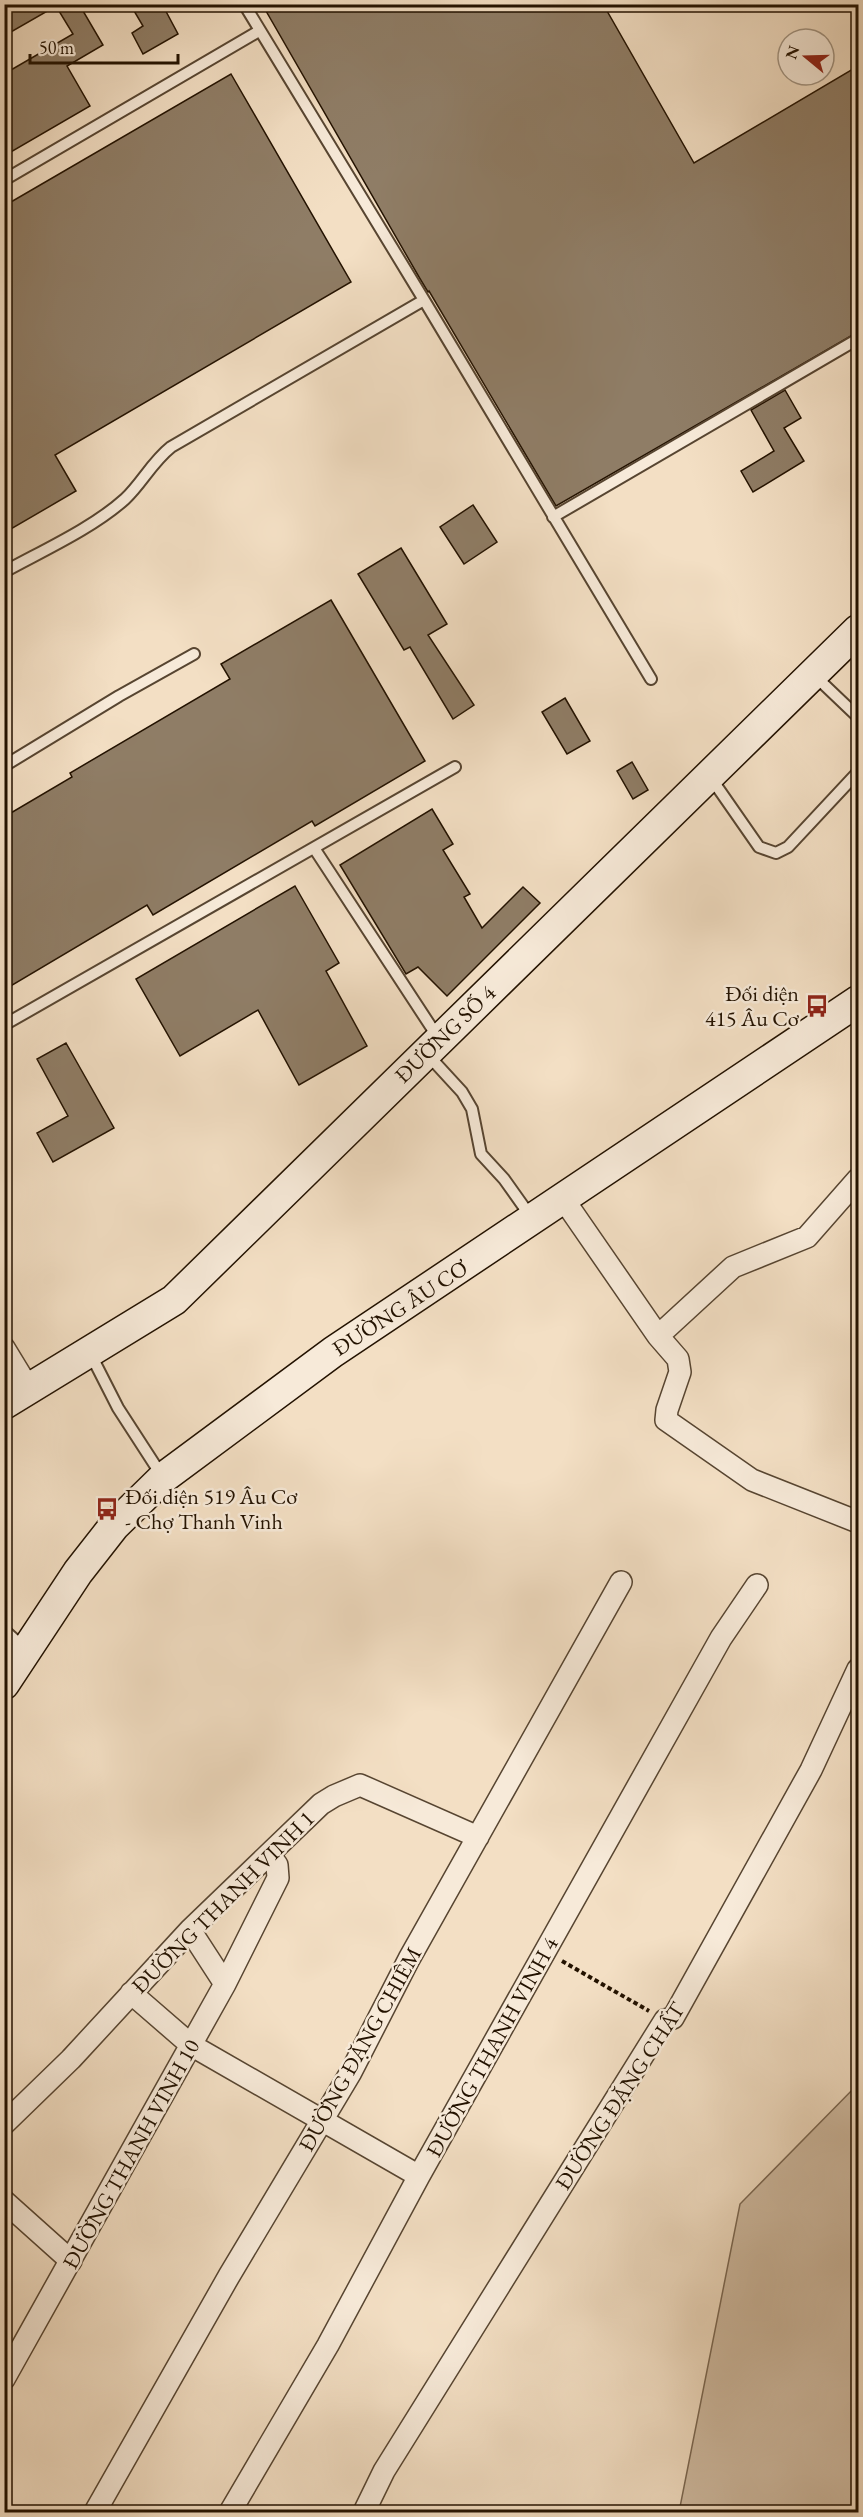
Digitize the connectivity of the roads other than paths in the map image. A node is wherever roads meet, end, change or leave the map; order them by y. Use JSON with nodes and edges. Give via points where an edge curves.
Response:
{"nodes":[{"id":1,"x":243,"y":4,"type":"edge"},
{"id":2,"x":259,"y":31,"type":"junction"},
{"id":3,"x":4,"y":180,"type":"edge"},
{"id":4,"x":424,"y":300,"type":"junction"},
{"id":5,"x":858,"y":339,"type":"edge"},
{"id":6,"x":553,"y":517,"type":"junction"},
{"id":7,"x":4,"y":572,"type":"edge"},
{"id":8,"x":858,"y":630,"type":"edge"},
{"id":9,"x":194,"y":654,"type":"dead end"},
{"id":10,"x":813,"y":674,"type":"junction"},
{"id":11,"x":651,"y":679,"type":"dead end"},
{"id":12,"x":858,"y":717,"type":"edge"},
{"id":13,"x":4,"y":766,"type":"edge"},
{"id":14,"x":455,"y":767,"type":"dead end"},
{"id":15,"x":858,"y":772,"type":"edge"},
{"id":16,"x":709,"y":776,"type":"junction"},
{"id":17,"x":314,"y":848,"type":"junction"},
{"id":18,"x":858,"y":1001,"type":"edge"},
{"id":19,"x":4,"y":1025,"type":"edge"},
{"id":20,"x":432,"y":1046,"type":"junction"},
{"id":21,"x":858,"y":1179,"type":"edge"},
{"id":22,"x":564,"y":1200,"type":"junction"},
{"id":23,"x":533,"y":1220,"type":"junction"},
{"id":24,"x":658,"y":1336,"type":"junction"},
{"id":25,"x":4,"y":1348,"type":"edge"},
{"id":26,"x":90,"y":1352,"type":"junction"},
{"id":27,"x":17,"y":1397,"type":"edge"},
{"id":28,"x":163,"y":1478,"type":"junction"},
{"id":29,"x":858,"y":1522,"type":"edge"},
{"id":30,"x":621,"y":1582,"type":"dead end"},
{"id":31,"x":757,"y":1585,"type":"dead end"},
{"id":32,"x":4,"y":1630,"type":"edge"},
{"id":33,"x":26,"y":1651,"type":"junction"},
{"id":34,"x":858,"y":1670,"type":"edge"},
{"id":35,"x":4,"y":1684,"type":"edge"},
{"id":36,"x":478,"y":1838,"type":"junction"},
{"id":37,"x":269,"y":1854,"type":"junction"},
{"id":38,"x":190,"y":1930,"type":"junction"},
{"id":39,"x":225,"y":1984,"type":"junction"},
{"id":40,"x":131,"y":1993,"type":"junction"},
{"id":41,"x":192,"y":2045,"type":"junction"},
{"id":42,"x":322,"y":2121,"type":"junction"},
{"id":43,"x":4,"y":2124,"type":"edge"},
{"id":44,"x":419,"y":2176,"type":"junction"},
{"id":45,"x":4,"y":2201,"type":"edge"},
{"id":46,"x":71,"y":2261,"type":"junction"},
{"id":47,"x":4,"y":2379,"type":"edge"},
{"id":48,"x":95,"y":2512,"type":"edge"},
{"id":49,"x":230,"y":2512,"type":"edge"},
{"id":50,"x":364,"y":2512,"type":"edge"}],
"edges":[{"from":1,"to":2,"type":"lane"},
{"from":2,"to":3,"type":"lane"},
{"from":2,"to":4,"type":"lane"},
{"from":4,"to":6,"type":"lane"},
{"from":4,"to":7,"type":"lane","via":[[171,447],[151,464],[126,499],[106,514]]},
{"from":5,"to":6,"type":"lane"},
{"from":6,"to":11,"type":"lane"},
{"from":8,"to":10,"type":"street","name":"ĐƯỜNG SỐ 4"},
{"from":9,"to":13,"type":"lane"},
{"from":10,"to":12,"type":"lane"},
{"from":10,"to":16,"type":"street","name":"ĐƯỜNG SỐ 4"},
{"from":14,"to":17,"type":"lane"},
{"from":15,"to":16,"type":"lane","via":[[788,847],[776,854],[759,847]]},
{"from":16,"to":20,"type":"street","name":"ĐƯỜNG SỐ 4"},
{"from":17,"to":19,"type":"lane"},
{"from":17,"to":20,"type":"lane"},
{"from":18,"to":22,"type":"street","name":"ĐƯỜNG ÂU CƠ"},
{"from":20,"to":23,"type":"lane","via":[[472,1109],[481,1154]]},
{"from":20,"to":26,"type":"street","name":"ĐƯỜNG SỐ 4","via":[[174,1300]]},
{"from":21,"to":24,"type":"street","via":[[807,1237],[733,1267]]},
{"from":22,"to":23,"type":"street","name":"ĐƯỜNG ÂU CƠ"},
{"from":22,"to":24,"type":"street"},
{"from":23,"to":28,"type":"street","name":"ĐƯỜNG ÂU CƠ","via":[[333,1352]]},
{"from":24,"to":29,"type":"street","via":[[678,1359],[680,1372],[666,1420],[752,1480]]},
{"from":25,"to":27,"type":"street"},
{"from":26,"to":27,"type":"street","name":"ĐƯỜNG SỐ 4"},
{"from":26,"to":28,"type":"lane","via":[[118,1408]]},
{"from":28,"to":33,"type":"street","name":"ĐƯỜNG ÂU CƠ","via":[[114,1526]]},
{"from":30,"to":36,"type":"street","name":"ĐƯỜNG ĐẶNG CHIÊM"},
{"from":31,"to":44,"type":"street","name":"ĐƯỜNG THANH VINH 4","via":[[721,1638]]},
{"from":32,"to":33,"type":"lane"},
{"from":33,"to":35,"type":"street","name":"ĐƯỜNG ÂU CƠ"},
{"from":34,"to":50,"type":"street","name":"ĐƯỜNG ĐẶNG CHẤT","via":[[805,1780],[673,2018],[665,2020],[384,2471]]},
{"from":36,"to":37,"type":"street","name":"ĐƯỜNG THANH VINH 1","via":[[360,1785],[321,1804]]},
{"from":36,"to":42,"type":"street","name":"ĐƯỜNG ĐẶNG CHIÊM"},
{"from":37,"to":38,"type":"street","name":"ĐƯỜNG THANH VINH 1"},
{"from":37,"to":39,"type":"street","name":"ĐƯỜNG THANH VINH 10","via":[[277,1865],[278,1878]]},
{"from":38,"to":39,"type":"street"},
{"from":38,"to":40,"type":"street","name":"ĐƯỜNG THANH VINH 1"},
{"from":39,"to":41,"type":"street","name":"ĐƯỜNG THANH VINH 10"},
{"from":40,"to":41,"type":"street"},
{"from":40,"to":43,"type":"street","name":"ĐƯỜNG THANH VINH 1"},
{"from":41,"to":42,"type":"street"},
{"from":41,"to":46,"type":"street","name":"ĐƯỜNG THANH VINH 10"},
{"from":42,"to":44,"type":"street"},
{"from":42,"to":48,"type":"street","name":"ĐƯỜNG ĐẶNG CHIÊM"},
{"from":44,"to":49,"type":"street","name":"ĐƯỜNG THANH VINH 4","via":[[328,2345]]},
{"from":45,"to":46,"type":"street"},
{"from":46,"to":47,"type":"street","name":"ĐƯỜNG THANH VINH 10"}]}
